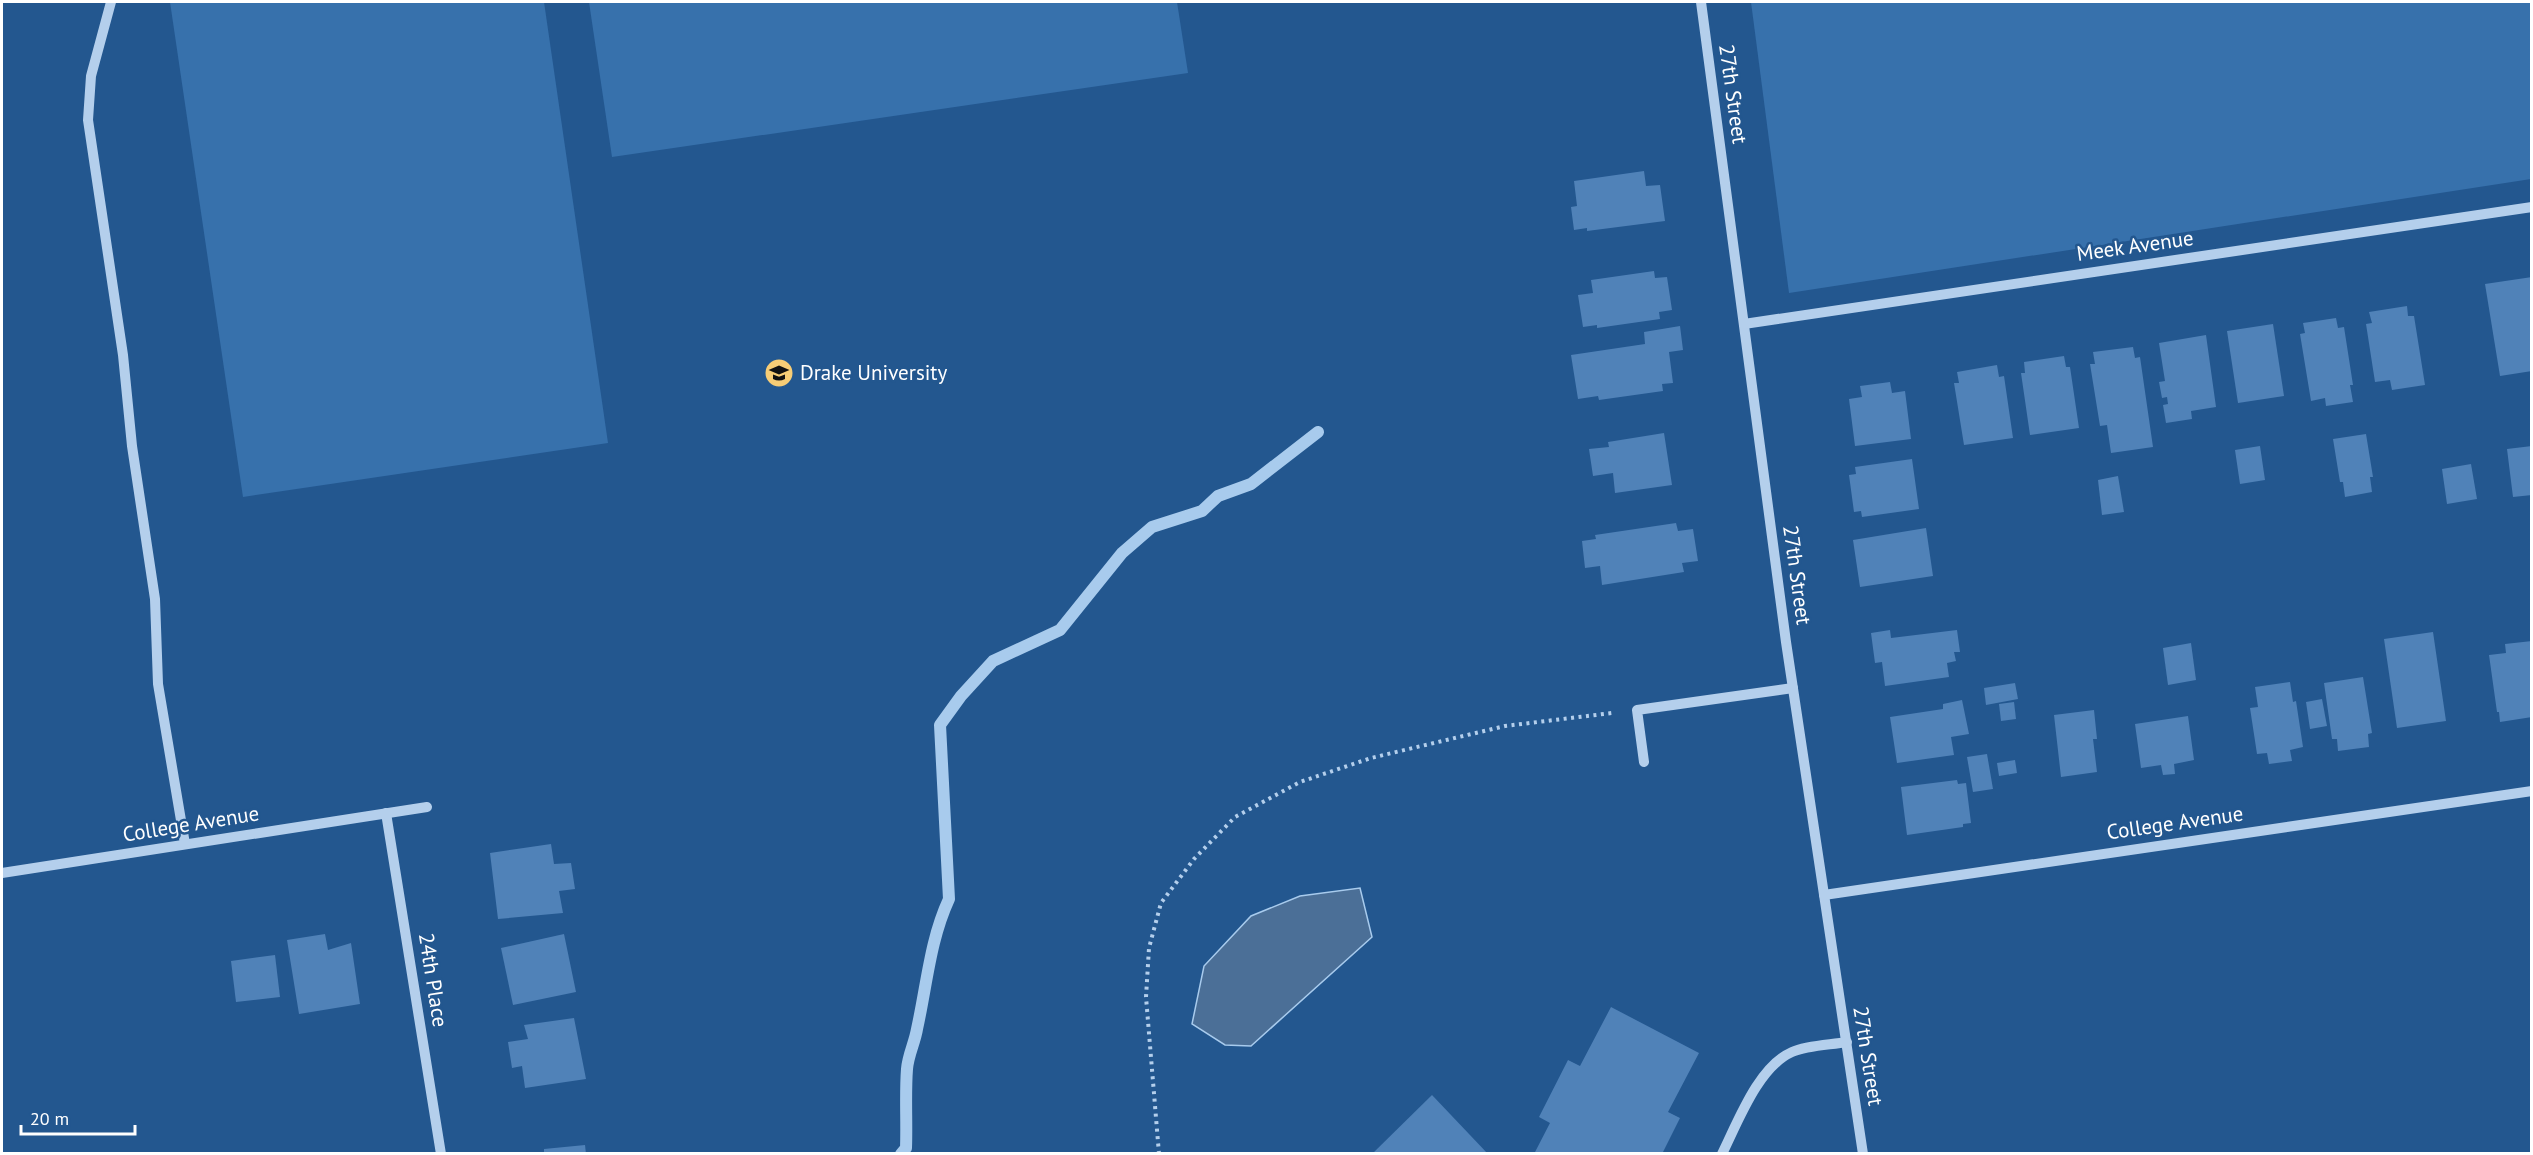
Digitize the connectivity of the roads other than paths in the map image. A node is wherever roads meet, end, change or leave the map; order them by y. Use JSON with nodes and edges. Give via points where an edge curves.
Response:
{"nodes":[{"id":1,"x":111,"y":2,"type":"edge"},
{"id":2,"x":1701,"y":2,"type":"edge"},
{"id":3,"x":2532,"y":207,"type":"edge"},
{"id":4,"x":1744,"y":324,"type":"junction"},
{"id":5,"x":1793,"y":688,"type":"junction"},
{"id":6,"x":1644,"y":762,"type":"dead end"},
{"id":7,"x":2532,"y":791,"type":"edge"},
{"id":8,"x":427,"y":807,"type":"dead end"},
{"id":9,"x":386,"y":813,"type":"junction"},
{"id":10,"x":185,"y":844,"type":"junction"},
{"id":11,"x":2,"y":873,"type":"edge"},
{"id":12,"x":1824,"y":895,"type":"junction"},
{"id":13,"x":1846,"y":1042,"type":"junction"},
{"id":14,"x":441,"y":1154,"type":"edge"},
{"id":15,"x":1722,"y":1154,"type":"edge"},
{"id":16,"x":1863,"y":1154,"type":"edge"}],
"edges":[{"from":1,"to":10,"type":"street","via":[[91,76],[88,120],[154,599],[158,684]]},
{"from":2,"to":4,"type":"street","name":"27th Street"},
{"from":3,"to":4,"type":"street","name":"Meek Avenue"},
{"from":4,"to":5,"type":"street","name":"27th Street"},
{"from":5,"to":6,"type":"street","via":[[1637,710]]},
{"from":5,"to":12,"type":"street","name":"27th Street"},
{"from":7,"to":12,"type":"street","name":"College Avenue"},
{"from":8,"to":9,"type":"street","name":"College Avenue"},
{"from":9,"to":10,"type":"street","name":"College Avenue"},
{"from":9,"to":14,"type":"street","name":"24th Place"},
{"from":10,"to":11,"type":"street","name":"College Avenue"},
{"from":12,"to":13,"type":"street","name":"27th Street"},
{"from":13,"to":15,"type":"street","via":[[1793,1052],[1778,1061],[1764,1075]]},
{"from":13,"to":16,"type":"street","name":"27th Street"}]}
